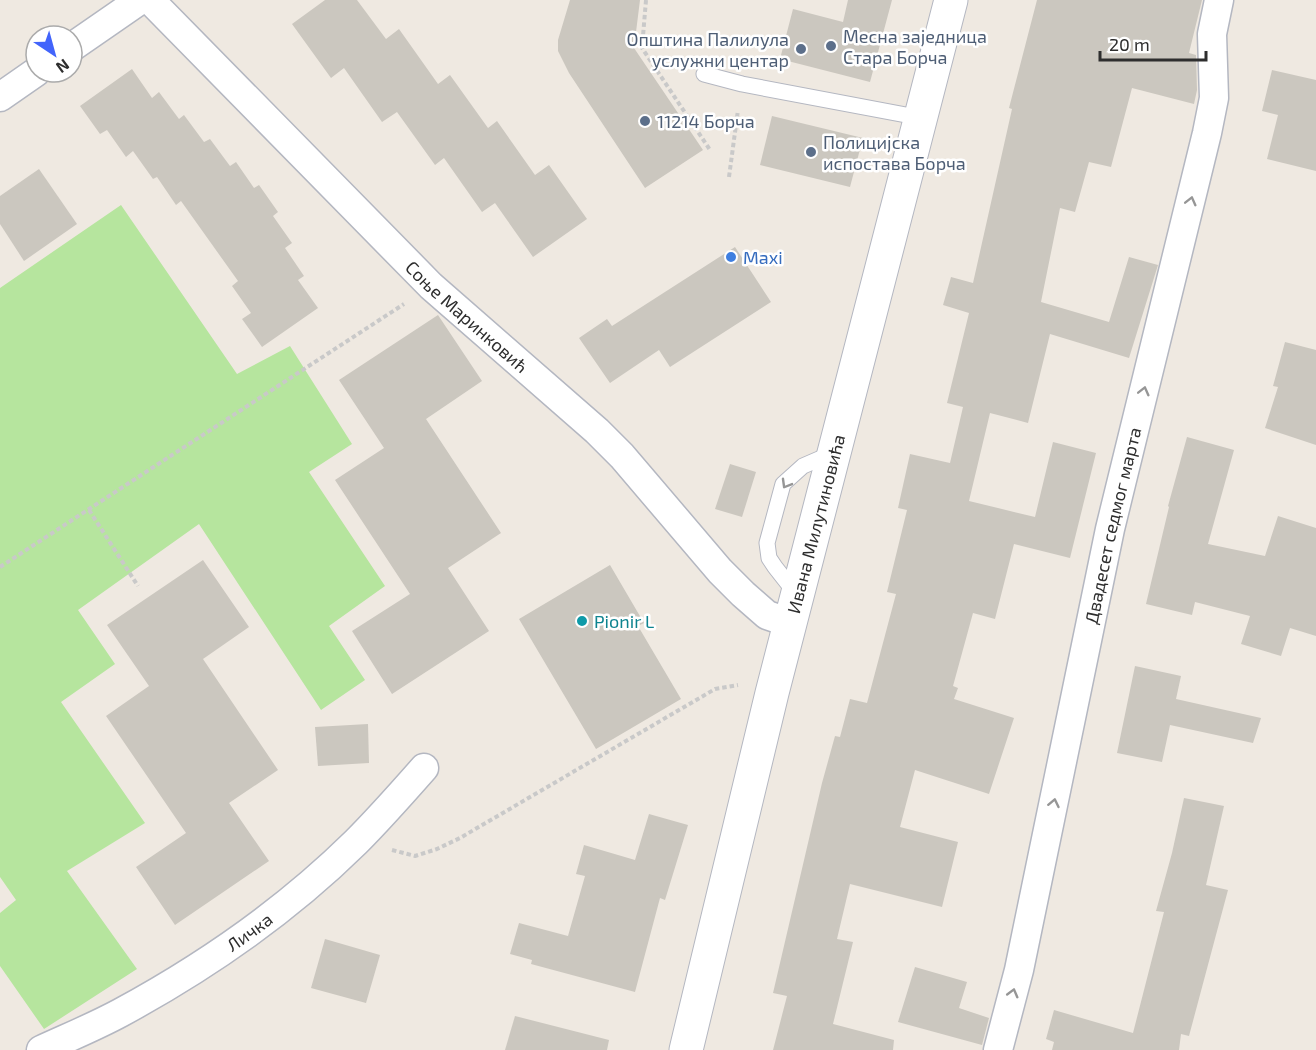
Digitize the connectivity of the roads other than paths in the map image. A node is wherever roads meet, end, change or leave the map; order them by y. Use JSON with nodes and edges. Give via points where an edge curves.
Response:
{"nodes":[{"id":1,"x":140,"y":0,"type":"edge"},
{"id":2,"x":150,"y":0,"type":"edge"},
{"id":3,"x":951,"y":0,"type":"edge"},
{"id":4,"x":1219,"y":0,"type":"edge"},
{"id":5,"x":84,"y":39,"type":"edge"},
{"id":6,"x":704,"y":74,"type":"dead end"},
{"id":7,"x":24,"y":80,"type":"edge"},
{"id":8,"x":0,"y":97,"type":"edge"},
{"id":9,"x":922,"y":118,"type":"junction"},
{"id":10,"x":794,"y":609,"type":"junction"},
{"id":11,"x":424,"y":768,"type":"dead end"},
{"id":12,"x":41,"y":1050,"type":"edge"},
{"id":13,"x":686,"y":1050,"type":"edge"},
{"id":14,"x":998,"y":1050,"type":"edge"}],
"edges":[{"from":1,"to":5,"type":"street"},
{"from":2,"to":10,"type":"street","name":"Соње Маринковић","via":[[431,286],[597,431],[720,571],[756,606],[767,615]]},
{"from":3,"to":9,"type":"street","name":"Ивана Милутиновића"},
{"from":14,"to":4,"type":"street","name":"Двадесет седмог марта","one_way":true,"via":[[1021,959],[1110,529],[1207,133],[1214,98],[1212,34]]},
{"from":6,"to":9,"type":"lane"},
{"from":7,"to":8,"type":"street"},
{"from":9,"to":10,"type":"street","name":"Ивана Милутиновића"},
{"from":10,"to":13,"type":"street","name":"Ивана Милутиновића"},
{"from":11,"to":12,"type":"street","name":"Личка","via":[[356,842],[229,946],[158,992]]}]}
